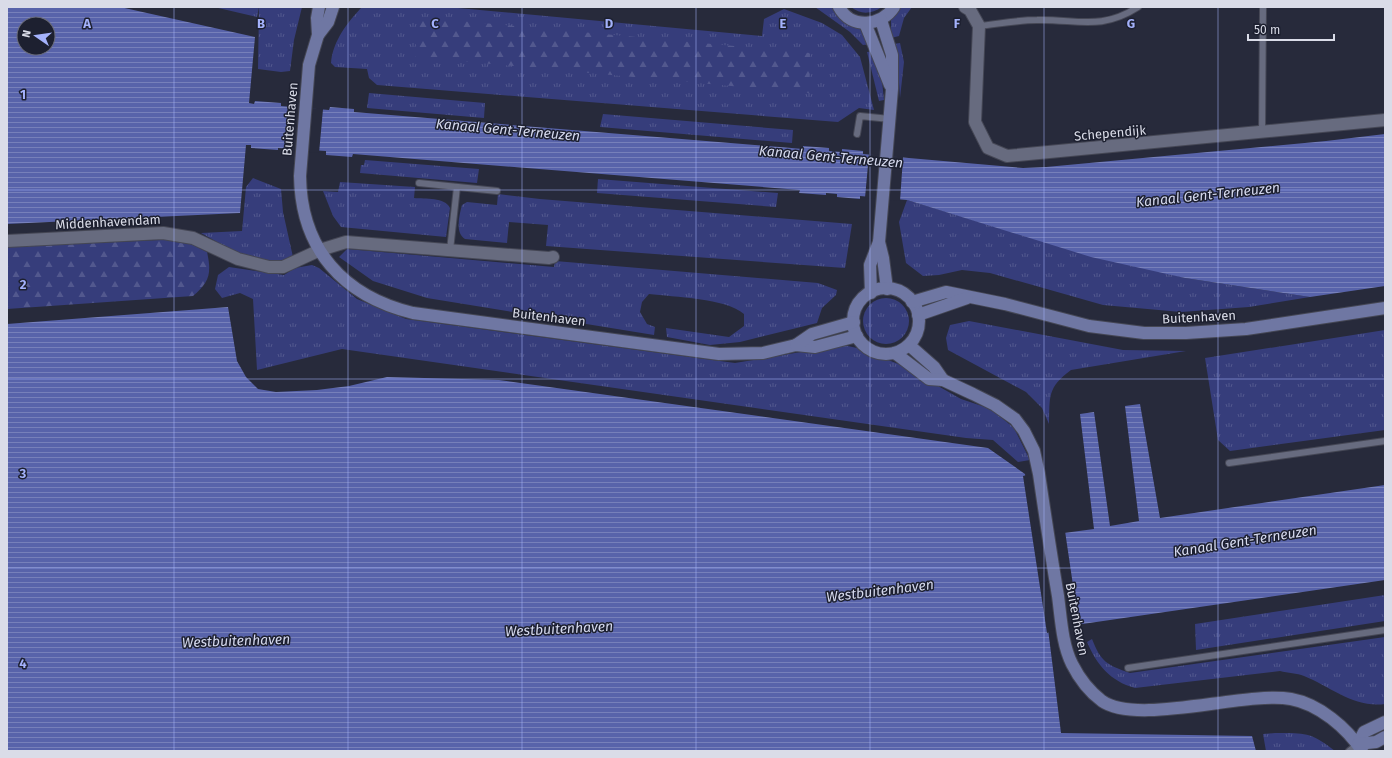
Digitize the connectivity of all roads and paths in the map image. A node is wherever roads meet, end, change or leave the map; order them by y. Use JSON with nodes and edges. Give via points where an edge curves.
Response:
{"nodes":[{"id":1,"x":319,"y":7,"type":"edge"},
{"id":2,"x":333,"y":7,"type":"edge"},
{"id":3,"x":839,"y":7,"type":"edge"},
{"id":4,"x":894,"y":7,"type":"edge"},
{"id":5,"x":965,"y":7,"type":"edge"},
{"id":6,"x":1138,"y":7,"type":"edge"},
{"id":7,"x":1263,"y":7,"type":"edge"},
{"id":8,"x":881,"y":20,"type":"junction"},
{"id":9,"x":865,"y":23,"type":"junction"},
{"id":10,"x":979,"y":26,"type":"junction"},
{"id":11,"x":318,"y":35,"type":"junction"},
{"id":12,"x":892,"y":89,"type":"junction"},
{"id":13,"x":890,"y":119,"type":"junction"},
{"id":14,"x":1385,"y":120,"type":"edge"},
{"id":15,"x":1262,"y":133,"type":"junction"},
{"id":16,"x":857,"y":134,"type":"dead end"},
{"id":17,"x":419,"y":183,"type":"dead end"},
{"id":18,"x":457,"y":187,"type":"junction"},
{"id":19,"x":497,"y":191,"type":"dead end"},
{"id":20,"x":7,"y":241,"type":"edge"},
{"id":21,"x":879,"y":242,"type":"junction"},
{"id":22,"x":320,"y":250,"type":"junction"},
{"id":23,"x":450,"y":250,"type":"junction"},
{"id":24,"x":553,"y":257,"type":"dead end"},
{"id":25,"x":887,"y":289,"type":"junction"},
{"id":26,"x":871,"y":293,"type":"junction"},
{"id":27,"x":967,"y":298,"type":"junction"},
{"id":28,"x":912,"y":302,"type":"junction"},
{"id":29,"x":1385,"y":308,"type":"edge"},
{"id":30,"x":918,"y":315,"type":"junction"},
{"id":31,"x":854,"y":322,"type":"junction"},
{"id":32,"x":857,"y":336,"type":"junction"},
{"id":33,"x":796,"y":345,"type":"junction"},
{"id":34,"x":909,"y":345,"type":"junction"},
{"id":35,"x":895,"y":353,"type":"junction"},
{"id":36,"x":943,"y":380,"type":"junction"},
{"id":37,"x":1385,"y":441,"type":"edge"},
{"id":38,"x":1229,"y":463,"type":"dead end"},
{"id":39,"x":1385,"y":630,"type":"edge"},
{"id":40,"x":1128,"y":668,"type":"dead end"},
{"id":41,"x":1385,"y":722,"type":"edge"},
{"id":42,"x":1385,"y":737,"type":"edge"},
{"id":43,"x":1356,"y":749,"type":"edge"}],
"edges":[{"from":1,"to":11,"type":"main road","name":"Buitenhaven"},
{"from":2,"to":11,"type":"main road","name":"Buitenhaven","via":[[328,22]]},
{"from":3,"to":9,"type":"main road","via":[[847,17]]},
{"from":4,"to":8,"type":"main road"},
{"from":5,"to":10,"type":"street","via":[[970,10]]},
{"from":6,"to":10,"type":"lane","via":[[1128,14],[1099,23],[1037,20]]},
{"from":7,"to":15,"type":"lane"},
{"from":8,"to":9,"type":"main road"},
{"from":8,"to":12,"type":"main road","via":[[892,55]]},
{"from":9,"to":12,"type":"main road"},
{"from":10,"to":15,"type":"street","name":"Schependijk","via":[[974,122],[988,148],[1007,156]]},
{"from":11,"to":22,"type":"main road","name":"Buitenhaven","via":[[309,65],[300,176],[302,207]]},
{"from":12,"to":13,"type":"main road"},
{"from":13,"to":16,"type":"lane","via":[[860,116]]},
{"from":13,"to":21,"type":"main road"},
{"from":14,"to":15,"type":"street","name":"Schependijk"},
{"from":17,"to":18,"type":"lane"},
{"from":18,"to":19,"type":"lane"},
{"from":18,"to":23,"type":"lane"},
{"from":20,"to":22,"type":"street","name":"Middenhavendam","via":[[163,233],[193,238],[238,259],[269,267],[283,267]]},
{"from":21,"to":25,"type":"main road","via":[[884,258]]},
{"from":21,"to":26,"type":"main road","via":[[870,265]]},
{"from":22,"to":23,"type":"street","via":[[346,242]]},
{"from":22,"to":33,"type":"main road","name":"Buitenhaven","via":[[326,262],[359,291],[393,308],[413,313],[658,345],[704,354],[762,353]]},
{"from":23,"to":24,"type":"street"},
{"from":25,"to":26,"type":"main road"},
{"from":25,"to":28,"type":"main road","via":[[901,292]]},
{"from":26,"to":31,"type":"main road","via":[[856,308]]},
{"from":27,"to":28,"type":"main road","name":"Buitenhaven","via":[[946,292]]},
{"from":27,"to":29,"type":"main road","name":"Buitenhaven","via":[[991,301],[1089,326],[1144,333],[1246,329]]},
{"from":27,"to":30,"type":"main road","name":"Buitenhaven"},
{"from":28,"to":30,"type":"main road"},
{"from":30,"to":34,"type":"main road","via":[[918,329]]},
{"from":31,"to":32,"type":"main road"},
{"from":31,"to":33,"type":"main road","name":"Buitenhaven","via":[[812,334]]},
{"from":32,"to":33,"type":"main road","name":"Buitenhaven","via":[[816,347]]},
{"from":32,"to":35,"type":"main road","via":[[872,351]]},
{"from":34,"to":35,"type":"main road"},
{"from":34,"to":36,"type":"main road","name":"Buitenhaven","via":[[934,367]]},
{"from":35,"to":36,"type":"main road","name":"Buitenhaven","via":[[929,379]]},
{"from":36,"to":43,"type":"main road","name":"Buitenhaven","via":[[995,405],[1015,419],[1034,451],[1067,653],[1083,681],[1103,702],[1139,711],[1264,698],[1291,699],[1323,713],[1351,735]]},
{"from":37,"to":38,"type":"lane"},
{"from":39,"to":40,"type":"lane"},
{"from":41,"to":43,"type":"main road","via":[[1364,732]]},
{"from":42,"to":43,"type":"main road"}]}
